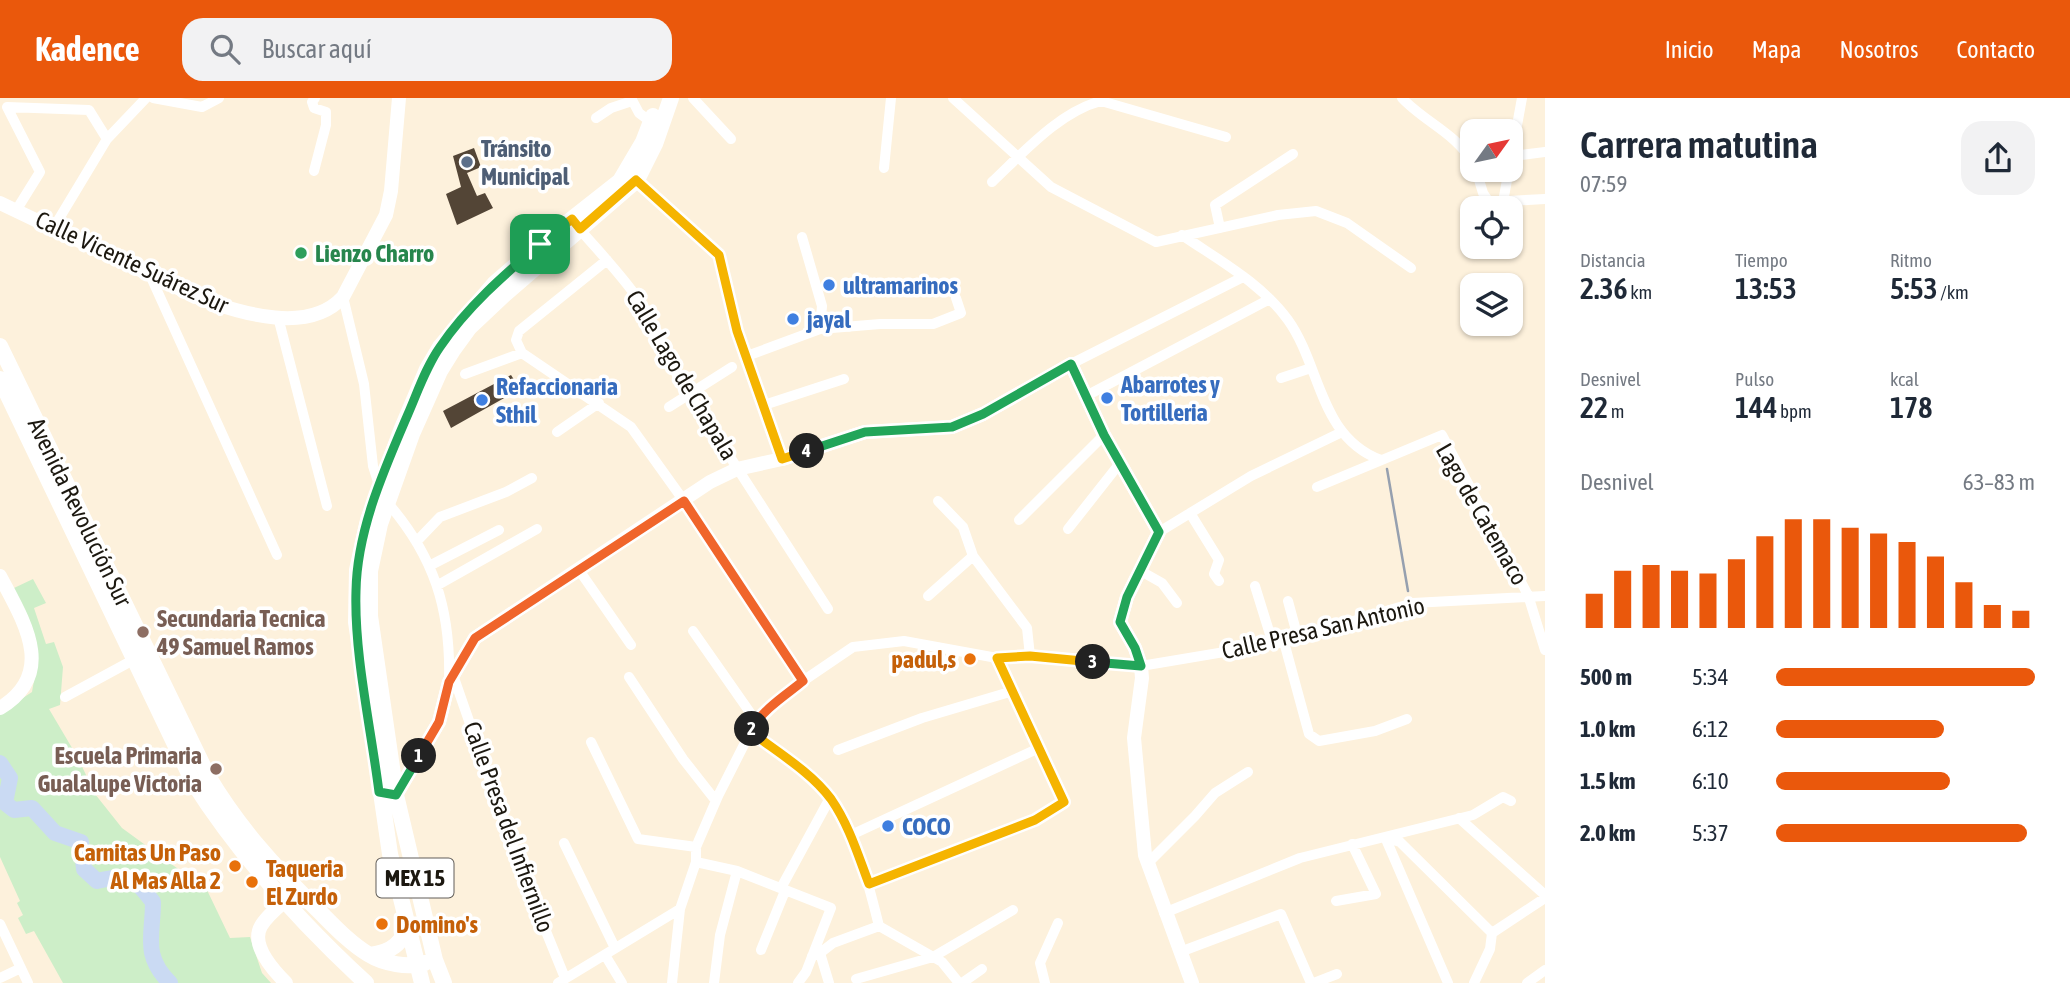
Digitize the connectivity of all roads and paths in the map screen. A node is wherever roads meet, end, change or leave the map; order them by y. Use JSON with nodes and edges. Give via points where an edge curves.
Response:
{"nodes":[{"id":1,"x":146,"y":98,"type":"edge"},
{"id":2,"x":153,"y":98,"type":"edge"},
{"id":3,"x":219,"y":98,"type":"edge"},
{"id":4,"x":315,"y":98,"type":"edge"},
{"id":5,"x":399,"y":98,"type":"edge"},
{"id":6,"x":660,"y":98,"type":"edge"},
{"id":7,"x":671,"y":98,"type":"edge"},
{"id":8,"x":891,"y":98,"type":"edge"},
{"id":9,"x":955,"y":98,"type":"edge"},
{"id":10,"x":1402,"y":98,"type":"edge"},
{"id":11,"x":1522,"y":98,"type":"edge"},
{"id":12,"x":631,"y":99,"type":"edge"},
{"id":13,"x":698,"y":100,"type":"edge"},
{"id":14,"x":596,"y":118,"type":"dead end"},
{"id":15,"x":1519,"y":119,"type":"edge"},
{"id":16,"x":651,"y":122,"type":"junction"},
{"id":17,"x":1226,"y":137,"type":"dead end"},
{"id":18,"x":107,"y":139,"type":"junction"},
{"id":19,"x":731,"y":139,"type":"dead end"},
{"id":20,"x":1460,"y":147,"type":"edge"},
{"id":21,"x":1545,"y":152,"type":"edge"},
{"id":22,"x":1293,"y":153,"type":"dead end"},
{"id":23,"x":1523,"y":155,"type":"edge"},
{"id":24,"x":1019,"y":156,"type":"junction"},
{"id":25,"x":884,"y":168,"type":"dead end"},
{"id":26,"x":314,"y":171,"type":"dead end"},
{"id":27,"x":636,"y":180,"type":"junction"},
{"id":28,"x":992,"y":182,"type":"dead end"},
{"id":29,"x":1545,"y":199,"type":"edge"},
{"id":30,"x":1523,"y":201,"type":"edge"},
{"id":31,"x":0,"y":202,"type":"edge"},
{"id":32,"x":16,"y":209,"type":"junction"},
{"id":33,"x":576,"y":224,"type":"junction"},
{"id":34,"x":54,"y":227,"type":"junction"},
{"id":35,"x":1220,"y":228,"type":"junction"},
{"id":36,"x":1182,"y":235,"type":"junction"},
{"id":37,"x":802,"y":237,"type":"dead end"},
{"id":38,"x":607,"y":260,"type":"junction"},
{"id":39,"x":1411,"y":268,"type":"dead end"},
{"id":40,"x":150,"y":273,"type":"junction"},
{"id":41,"x":1243,"y":277,"type":"junction"},
{"id":42,"x":344,"y":298,"type":"junction"},
{"id":43,"x":956,"y":298,"type":"dead end"},
{"id":44,"x":1270,"y":299,"type":"junction"},
{"id":45,"x":278,"y":317,"type":"junction"},
{"id":46,"x":820,"y":328,"type":"junction"},
{"id":47,"x":0,"y":346,"type":"edge"},
{"id":48,"x":522,"y":353,"type":"junction"},
{"id":49,"x":747,"y":356,"type":"junction"},
{"id":50,"x":1071,"y":364,"type":"junction"},
{"id":51,"x":732,"y":367,"type":"dead end"},
{"id":52,"x":1311,"y":368,"type":"junction"},
{"id":53,"x":465,"y":374,"type":"dead end"},
{"id":54,"x":1280,"y":378,"type":"dead end"},
{"id":55,"x":0,"y":379,"type":"edge"},
{"id":56,"x":844,"y":379,"type":"dead end"},
{"id":57,"x":690,"y":394,"type":"junction"},
{"id":58,"x":1086,"y":396,"type":"junction"},
{"id":59,"x":599,"y":403,"type":"junction"},
{"id":60,"x":764,"y":405,"type":"junction"},
{"id":61,"x":669,"y":407,"type":"dead end"},
{"id":62,"x":557,"y":432,"type":"dead end"},
{"id":63,"x":1342,"y":432,"type":"junction"},
{"id":64,"x":1104,"y":435,"type":"junction"},
{"id":65,"x":782,"y":459,"type":"junction"},
{"id":66,"x":1381,"y":460,"type":"junction"},
{"id":67,"x":1120,"y":463,"type":"junction"},
{"id":68,"x":737,"y":469,"type":"junction"},
{"id":69,"x":532,"y":478,"type":"dead end"},
{"id":70,"x":1317,"y":487,"type":"dead end"},
{"id":71,"x":383,"y":495,"type":"junction"},
{"id":72,"x":684,"y":501,"type":"junction"},
{"id":73,"x":938,"y":501,"type":"dead end"},
{"id":74,"x":327,"y":506,"type":"dead end"},
{"id":75,"x":1189,"y":513,"type":"junction"},
{"id":76,"x":1019,"y":520,"type":"dead end"},
{"id":77,"x":537,"y":529,"type":"dead end"},
{"id":78,"x":1068,"y":529,"type":"dead end"},
{"id":79,"x":499,"y":530,"type":"dead end"},
{"id":80,"x":1159,"y":532,"type":"junction"},
{"id":81,"x":416,"y":541,"type":"junction"},
{"id":82,"x":277,"y":555,"type":"dead end"},
{"id":83,"x":973,"y":556,"type":"junction"},
{"id":84,"x":430,"y":565,"type":"junction"},
{"id":85,"x":579,"y":570,"type":"junction"},
{"id":86,"x":1139,"y":570,"type":"junction"},
{"id":87,"x":0,"y":576,"type":"edge"},
{"id":88,"x":1219,"y":581,"type":"dead end"},
{"id":89,"x":438,"y":585,"type":"junction"},
{"id":90,"x":1255,"y":586,"type":"dead end"},
{"id":91,"x":1528,"y":594,"type":"junction"},
{"id":92,"x":928,"y":596,"type":"dead end"},
{"id":93,"x":1545,"y":596,"type":"edge"},
{"id":94,"x":1288,"y":601,"type":"dead end"},
{"id":95,"x":1177,"y":603,"type":"dead end"},
{"id":96,"x":828,"y":609,"type":"dead end"},
{"id":97,"x":693,"y":631,"type":"dead end"},
{"id":98,"x":1298,"y":638,"type":"junction"},
{"id":99,"x":1278,"y":643,"type":"junction"},
{"id":100,"x":631,"y":645,"type":"dead end"},
{"id":101,"x":1545,"y":650,"type":"edge"},
{"id":102,"x":1030,"y":656,"type":"junction"},
{"id":103,"x":997,"y":658,"type":"junction"},
{"id":104,"x":135,"y":659,"type":"junction"},
{"id":105,"x":1141,"y":666,"type":"junction"},
{"id":106,"x":629,"y":677,"type":"dead end"},
{"id":107,"x":451,"y":678,"type":"junction"},
{"id":108,"x":803,"y":681,"type":"junction"},
{"id":109,"x":1013,"y":691,"type":"junction"},
{"id":110,"x":65,"y":696,"type":"dead end"},
{"id":111,"x":0,"y":708,"type":"edge"},
{"id":112,"x":1407,"y":719,"type":"dead end"},
{"id":113,"x":757,"y":721,"type":"junction"},
{"id":114,"x":751,"y":732,"type":"junction"},
{"id":115,"x":592,"y":742,"type":"dead end"},
{"id":116,"x":1039,"y":748,"type":"junction"},
{"id":117,"x":838,"y":750,"type":"dead end"},
{"id":118,"x":1248,"y":772,"type":"dead end"},
{"id":119,"x":387,"y":794,"type":"junction"},
{"id":120,"x":830,"y":798,"type":"junction"},
{"id":121,"x":716,"y":801,"type":"junction"},
{"id":122,"x":1511,"y":801,"type":"dead end"},
{"id":123,"x":1459,"y":818,"type":"junction"},
{"id":124,"x":851,"y":835,"type":"junction"},
{"id":125,"x":1385,"y":837,"type":"junction"},
{"id":126,"x":564,"y":843,"type":"dead end"},
{"id":127,"x":1352,"y":844,"type":"junction"},
{"id":128,"x":696,"y":847,"type":"junction"},
{"id":129,"x":696,"y":862,"type":"junction"},
{"id":130,"x":1148,"y":863,"type":"junction"},
{"id":131,"x":737,"y":871,"type":"junction"},
{"id":132,"x":869,"y":884,"type":"junction"},
{"id":133,"x":783,"y":890,"type":"junction"},
{"id":134,"x":292,"y":895,"type":"junction"},
{"id":135,"x":1545,"y":896,"type":"edge"},
{"id":136,"x":1336,"y":901,"type":"dead end"},
{"id":137,"x":680,"y":909,"type":"junction"},
{"id":138,"x":1013,"y":910,"type":"dead end"},
{"id":139,"x":1164,"y":913,"type":"junction"},
{"id":140,"x":405,"y":914,"type":"junction"},
{"id":141,"x":0,"y":923,"type":"edge"},
{"id":142,"x":826,"y":923,"type":"junction"},
{"id":143,"x":1058,"y":923,"type":"dead end"},
{"id":144,"x":879,"y":926,"type":"junction"},
{"id":145,"x":1492,"y":933,"type":"junction"},
{"id":146,"x":833,"y":943,"type":"junction"},
{"id":147,"x":615,"y":948,"type":"junction"},
{"id":148,"x":761,"y":950,"type":"dead end"},
{"id":149,"x":1180,"y":952,"type":"junction"},
{"id":150,"x":816,"y":954,"type":"junction"},
{"id":151,"x":370,"y":955,"type":"junction"},
{"id":152,"x":605,"y":955,"type":"junction"},
{"id":153,"x":933,"y":957,"type":"junction"},
{"id":154,"x":417,"y":965,"type":"junction"},
{"id":155,"x":21,"y":968,"type":"junction"},
{"id":156,"x":982,"y":969,"type":"dead end"},
{"id":157,"x":1545,"y":970,"type":"edge"},
{"id":158,"x":1337,"y":974,"type":"dead end"},
{"id":159,"x":439,"y":975,"type":"edge"},
{"id":160,"x":0,"y":978,"type":"edge"},
{"id":161,"x":856,"y":979,"type":"dead end"},
{"id":162,"x":871,"y":979,"type":"edge"},
{"id":163,"x":561,"y":981,"type":"edge"},
{"id":164,"x":798,"y":981,"type":"edge"},
{"id":165,"x":28,"y":983,"type":"edge"},
{"id":166,"x":286,"y":983,"type":"edge"},
{"id":167,"x":366,"y":983,"type":"edge"},
{"id":168,"x":422,"y":983,"type":"edge"},
{"id":169,"x":622,"y":983,"type":"edge"},
{"id":170,"x":672,"y":983,"type":"edge"},
{"id":171,"x":714,"y":983,"type":"edge"},
{"id":172,"x":829,"y":983,"type":"edge"},
{"id":173,"x":960,"y":983,"type":"edge"},
{"id":174,"x":1045,"y":983,"type":"edge"},
{"id":175,"x":1192,"y":983,"type":"edge"},
{"id":176,"x":1312,"y":983,"type":"edge"},
{"id":177,"x":1448,"y":983,"type":"edge"},
{"id":178,"x":1474,"y":983,"type":"edge"},
{"id":179,"x":1527,"y":983,"type":"edge"}],
"edges":[{"from":1,"to":18,"type":"street"},
{"from":2,"to":3,"type":"street","via":[[202,107]]},
{"from":4,"to":26,"type":"street","via":[[314,108],[326,112],[327,125]]},
{"from":5,"to":42,"type":"street","via":[[386,215]]},
{"from":6,"to":16,"type":"main road","number":"MEX 15"},
{"from":7,"to":27,"type":"main road","number":"MEX 15"},
{"from":8,"to":25,"type":"street"},
{"from":9,"to":24,"type":"street"},
{"from":10,"to":20,"type":"street"},
{"from":11,"to":15,"type":"street"},
{"from":12,"to":14,"type":"street"},
{"from":12,"to":16,"type":"street"},
{"from":13,"to":19,"type":"street","via":[[704,113]]},
{"from":16,"to":33,"type":"main road","number":"MEX 15","via":[[620,181]]},
{"from":17,"to":24,"type":"street","via":[[1101,102],[1055,126]]},
{"from":18,"to":32,"type":"street","via":[[89,110],[8,107],[40,172]]},
{"from":18,"to":34,"type":"street"},
{"from":21,"to":23,"type":"street"},
{"from":22,"to":35,"type":"street","via":[[1215,205]]},
{"from":24,"to":28,"type":"street"},
{"from":24,"to":36,"type":"street","via":[[1051,187],[1156,242]]},
{"from":27,"to":33,"type":"main road","number":"MEX 15"},
{"from":27,"to":49,"type":"street","via":[[719,255]]},
{"from":29,"to":30,"type":"street"},
{"from":31,"to":32,"type":"street","name":"Calle Vicente Suárez Sur"},
{"from":32,"to":34,"type":"street","name":"Calle Vicente Suárez Sur"},
{"from":33,"to":38,"type":"street","name":"Calle Lago de Chapala"},
{"from":33,"to":71,"type":"main road","number":"MEX 15","via":[[495,283],[440,347],[412,405]]},
{"from":34,"to":40,"type":"street","name":"Calle Vicente Suárez Sur"},
{"from":35,"to":36,"type":"street"},
{"from":35,"to":39,"type":"street","via":[[1316,211],[1347,223]]},
{"from":36,"to":41,"type":"street"},
{"from":37,"to":46,"type":"street","via":[[822,306]]},
{"from":38,"to":48,"type":"street","via":[[519,331],[516,340]]},
{"from":38,"to":57,"type":"street","name":"Calle Lago de Chapala","via":[[631,287]]},
{"from":40,"to":45,"type":"street","name":"Calle Vicente Suárez Sur","via":[[201,299]]},
{"from":40,"to":82,"type":"street"},
{"from":41,"to":44,"type":"street"},
{"from":41,"to":50,"type":"street"},
{"from":42,"to":45,"type":"street","name":"Calle Vicente Suárez Sur","via":[[315,316]]},
{"from":42,"to":71,"type":"street","via":[[364,384],[373,466]]},
{"from":43,"to":46,"type":"street","via":[[961,313],[933,324]]},
{"from":44,"to":52,"type":"street","via":[[1301,341]]},
{"from":44,"to":58,"type":"street"},
{"from":45,"to":74,"type":"street"},
{"from":46,"to":49,"type":"street"},
{"from":47,"to":134,"type":"main road","name":"Avenida Revolución Sur","via":[[208,776]]},
{"from":48,"to":53,"type":"street"},
{"from":48,"to":59,"type":"street"},
{"from":49,"to":60,"type":"street"},
{"from":50,"to":58,"type":"street"},
{"from":50,"to":65,"type":"street","via":[[952,427],[865,432]]},
{"from":51,"to":57,"type":"street"},
{"from":52,"to":54,"type":"street"},
{"from":52,"to":63,"type":"street"},
{"from":55,"to":104,"type":"main road","name":"Avenida Revolución Sur"},
{"from":56,"to":60,"type":"street"},
{"from":57,"to":61,"type":"street"},
{"from":57,"to":68,"type":"street","name":"Calle Lago de Chapala"},
{"from":58,"to":64,"type":"street"},
{"from":59,"to":62,"type":"street"},
{"from":59,"to":72,"type":"street","via":[[631,427]]},
{"from":60,"to":65,"type":"street"},
{"from":63,"to":66,"type":"street","via":[[1368,455]]},
{"from":63,"to":75,"type":"street","via":[[1251,476]]},
{"from":64,"to":67,"type":"street"},
{"from":64,"to":76,"type":"street"},
{"from":65,"to":68,"type":"street"},
{"from":66,"to":70,"type":"street"},
{"from":66,"to":91,"type":"street","name":"Lago de Catemaco","via":[[1442,435]]},
{"from":67,"to":78,"type":"street"},
{"from":67,"to":80,"type":"street"},
{"from":68,"to":72,"type":"street"},
{"from":68,"to":96,"type":"street","name":"Calle Lago de Chapala"},
{"from":69,"to":81,"type":"street","via":[[440,517]]},
{"from":71,"to":81,"type":"street","name":"Calle Presa del Infiernillo"},
{"from":71,"to":119,"type":"main road","number":"MEX 15","via":[[361,545],[355,594]]},
{"from":72,"to":85,"type":"street"},
{"from":72,"to":108,"type":"street"},
{"from":73,"to":83,"type":"street","via":[[963,527]]},
{"from":75,"to":80,"type":"street"},
{"from":75,"to":88,"type":"street","via":[[1219,560],[1214,574]]},
{"from":77,"to":89,"type":"street"},
{"from":79,"to":84,"type":"street"},
{"from":80,"to":86,"type":"street"},
{"from":81,"to":84,"type":"street","name":"Calle Presa del Infiernillo"},
{"from":83,"to":92,"type":"street"},
{"from":83,"to":102,"type":"street","via":[[1027,628]]},
{"from":84,"to":89,"type":"street","name":"Calle Presa del Infiernillo"},
{"from":85,"to":100,"type":"street"},
{"from":85,"to":107,"type":"street","via":[[475,638]]},
{"from":86,"to":95,"type":"street","via":[[1162,583]]},
{"from":86,"to":105,"type":"street","via":[[1120,622]]},
{"from":87,"to":111,"type":"street","via":[[24,624],[32,663],[23,688]]},
{"from":89,"to":107,"type":"street","name":"Calle Presa del Infiernillo"},
{"from":90,"to":99,"type":"street"},
{"from":91,"to":93,"type":"street","name":"Calle Presa San Antonio"},
{"from":91,"to":98,"type":"street","name":"Calle Presa San Antonio","via":[[1413,603]]},
{"from":91,"to":101,"type":"street","name":"Lago de Catemaco"},
{"from":94,"to":98,"type":"street"},
{"from":97,"to":113,"type":"street"},
{"from":98,"to":99,"type":"street","name":"Calle Presa San Antonio"},
{"from":99,"to":105,"type":"street","name":"Calle Presa San Antonio"},
{"from":99,"to":112,"type":"street","via":[[1313,739],[1376,732]]},
{"from":102,"to":103,"type":"street","name":"Calle Presa San Antonio"},
{"from":102,"to":105,"type":"street","name":"Calle Presa San Antonio"},
{"from":103,"to":108,"type":"street","name":"Calle Presa San Antonio","via":[[904,641],[853,647]]},
{"from":103,"to":109,"type":"street"},
{"from":104,"to":110,"type":"street"},
{"from":104,"to":134,"type":"main road","name":"Avenida Revolución Sur","via":[[193,782],[224,829]]},
{"from":105,"to":130,"type":"street","via":[[1134,738]]},
{"from":106,"to":121,"type":"street"},
{"from":107,"to":119,"type":"street","via":[[439,722]]},
{"from":107,"to":163,"type":"street","name":"Calle Presa del Infiernillo"},
{"from":108,"to":113,"type":"street","name":"Calle Presa San Antonio"},
{"from":109,"to":116,"type":"street"},
{"from":109,"to":117,"type":"street"},
{"from":113,"to":114,"type":"street","name":"Calle Presa San Antonio"},
{"from":114,"to":120,"type":"street"},
{"from":114,"to":121,"type":"street","name":"Calle Presa San Antonio"},
{"from":115,"to":128,"type":"street","via":[[638,839]]},
{"from":116,"to":124,"type":"street"},
{"from":116,"to":132,"type":"street","via":[[1064,802],[1035,820]]},
{"from":118,"to":130,"type":"street","via":[[1215,793]]},
{"from":119,"to":140,"type":"main road","number":"MEX 15","via":[[390,854]]},
{"from":119,"to":159,"type":"main road","number":"MEX 15"},
{"from":120,"to":124,"type":"street"},
{"from":120,"to":133,"type":"street"},
{"from":121,"to":128,"type":"street","name":"Calle Presa San Antonio"},
{"from":122,"to":123,"type":"street","via":[[1503,797]]},
{"from":123,"to":125,"type":"street"},
{"from":123,"to":135,"type":"street"},
{"from":124,"to":132,"type":"street"},
{"from":125,"to":127,"type":"street"},
{"from":125,"to":145,"type":"street","via":[[1400,842]]},
{"from":125,"to":177,"type":"street"},
{"from":126,"to":147,"type":"street"},
{"from":127,"to":136,"type":"street","via":[[1376,894]]},
{"from":127,"to":139,"type":"street","via":[[1300,858]]},
{"from":128,"to":129,"type":"street","name":"Calle Presa San Antonio"},
{"from":129,"to":131,"type":"street"},
{"from":129,"to":137,"type":"street","name":"Calle Presa San Antonio"},
{"from":130,"to":139,"type":"street"},
{"from":131,"to":133,"type":"street"},
{"from":131,"to":171,"type":"street","via":[[720,935]]},
{"from":132,"to":144,"type":"street"},
{"from":133,"to":142,"type":"street","via":[[831,908]]},
{"from":133,"to":148,"type":"street"},
{"from":134,"to":151,"type":"main road","name":"Avenida Revolución Sur"},
{"from":134,"to":166,"type":"street","via":[[259,931],[267,961]]},
{"from":134,"to":167,"type":"main road","name":"Avenida Revolución Sur"},
{"from":135,"to":145,"type":"street"},
{"from":137,"to":147,"type":"street"},
{"from":137,"to":170,"type":"street","name":"Calle Presa San Antonio"},
{"from":138,"to":153,"type":"street"},
{"from":139,"to":149,"type":"street"},
{"from":140,"to":151,"type":"main road","via":[[406,928],[399,942],[386,952]]},
{"from":140,"to":154,"type":"main road","number":"MEX 15"},
{"from":141,"to":155,"type":"street"},
{"from":142,"to":146,"type":"street"},
{"from":142,"to":150,"type":"street"},
{"from":143,"to":174,"type":"street","via":[[1040,963]]},
{"from":144,"to":146,"type":"street"},
{"from":144,"to":153,"type":"street"},
{"from":145,"to":178,"type":"street","via":[[1490,949]]},
{"from":146,"to":150,"type":"street"},
{"from":147,"to":152,"type":"street"},
{"from":149,"to":175,"type":"street"},
{"from":149,"to":176,"type":"street","via":[[1281,914]]},
{"from":150,"to":164,"type":"street"},
{"from":150,"to":172,"type":"street"},
{"from":151,"to":154,"type":"main road","name":"Avenida Revolución Sur","via":[[390,963]]},
{"from":152,"to":163,"type":"street"},
{"from":152,"to":169,"type":"street"},
{"from":153,"to":162,"type":"street"},
{"from":153,"to":173,"type":"street"},
{"from":154,"to":159,"type":"main road","name":"Avenida Revolución Sur"},
{"from":154,"to":168,"type":"main road","number":"MEX 15"},
{"from":155,"to":160,"type":"street"},
{"from":155,"to":165,"type":"street"},
{"from":156,"to":173,"type":"street"},
{"from":157,"to":179,"type":"street"},
{"from":158,"to":176,"type":"street"},
{"from":161,"to":162,"type":"street"}]}
